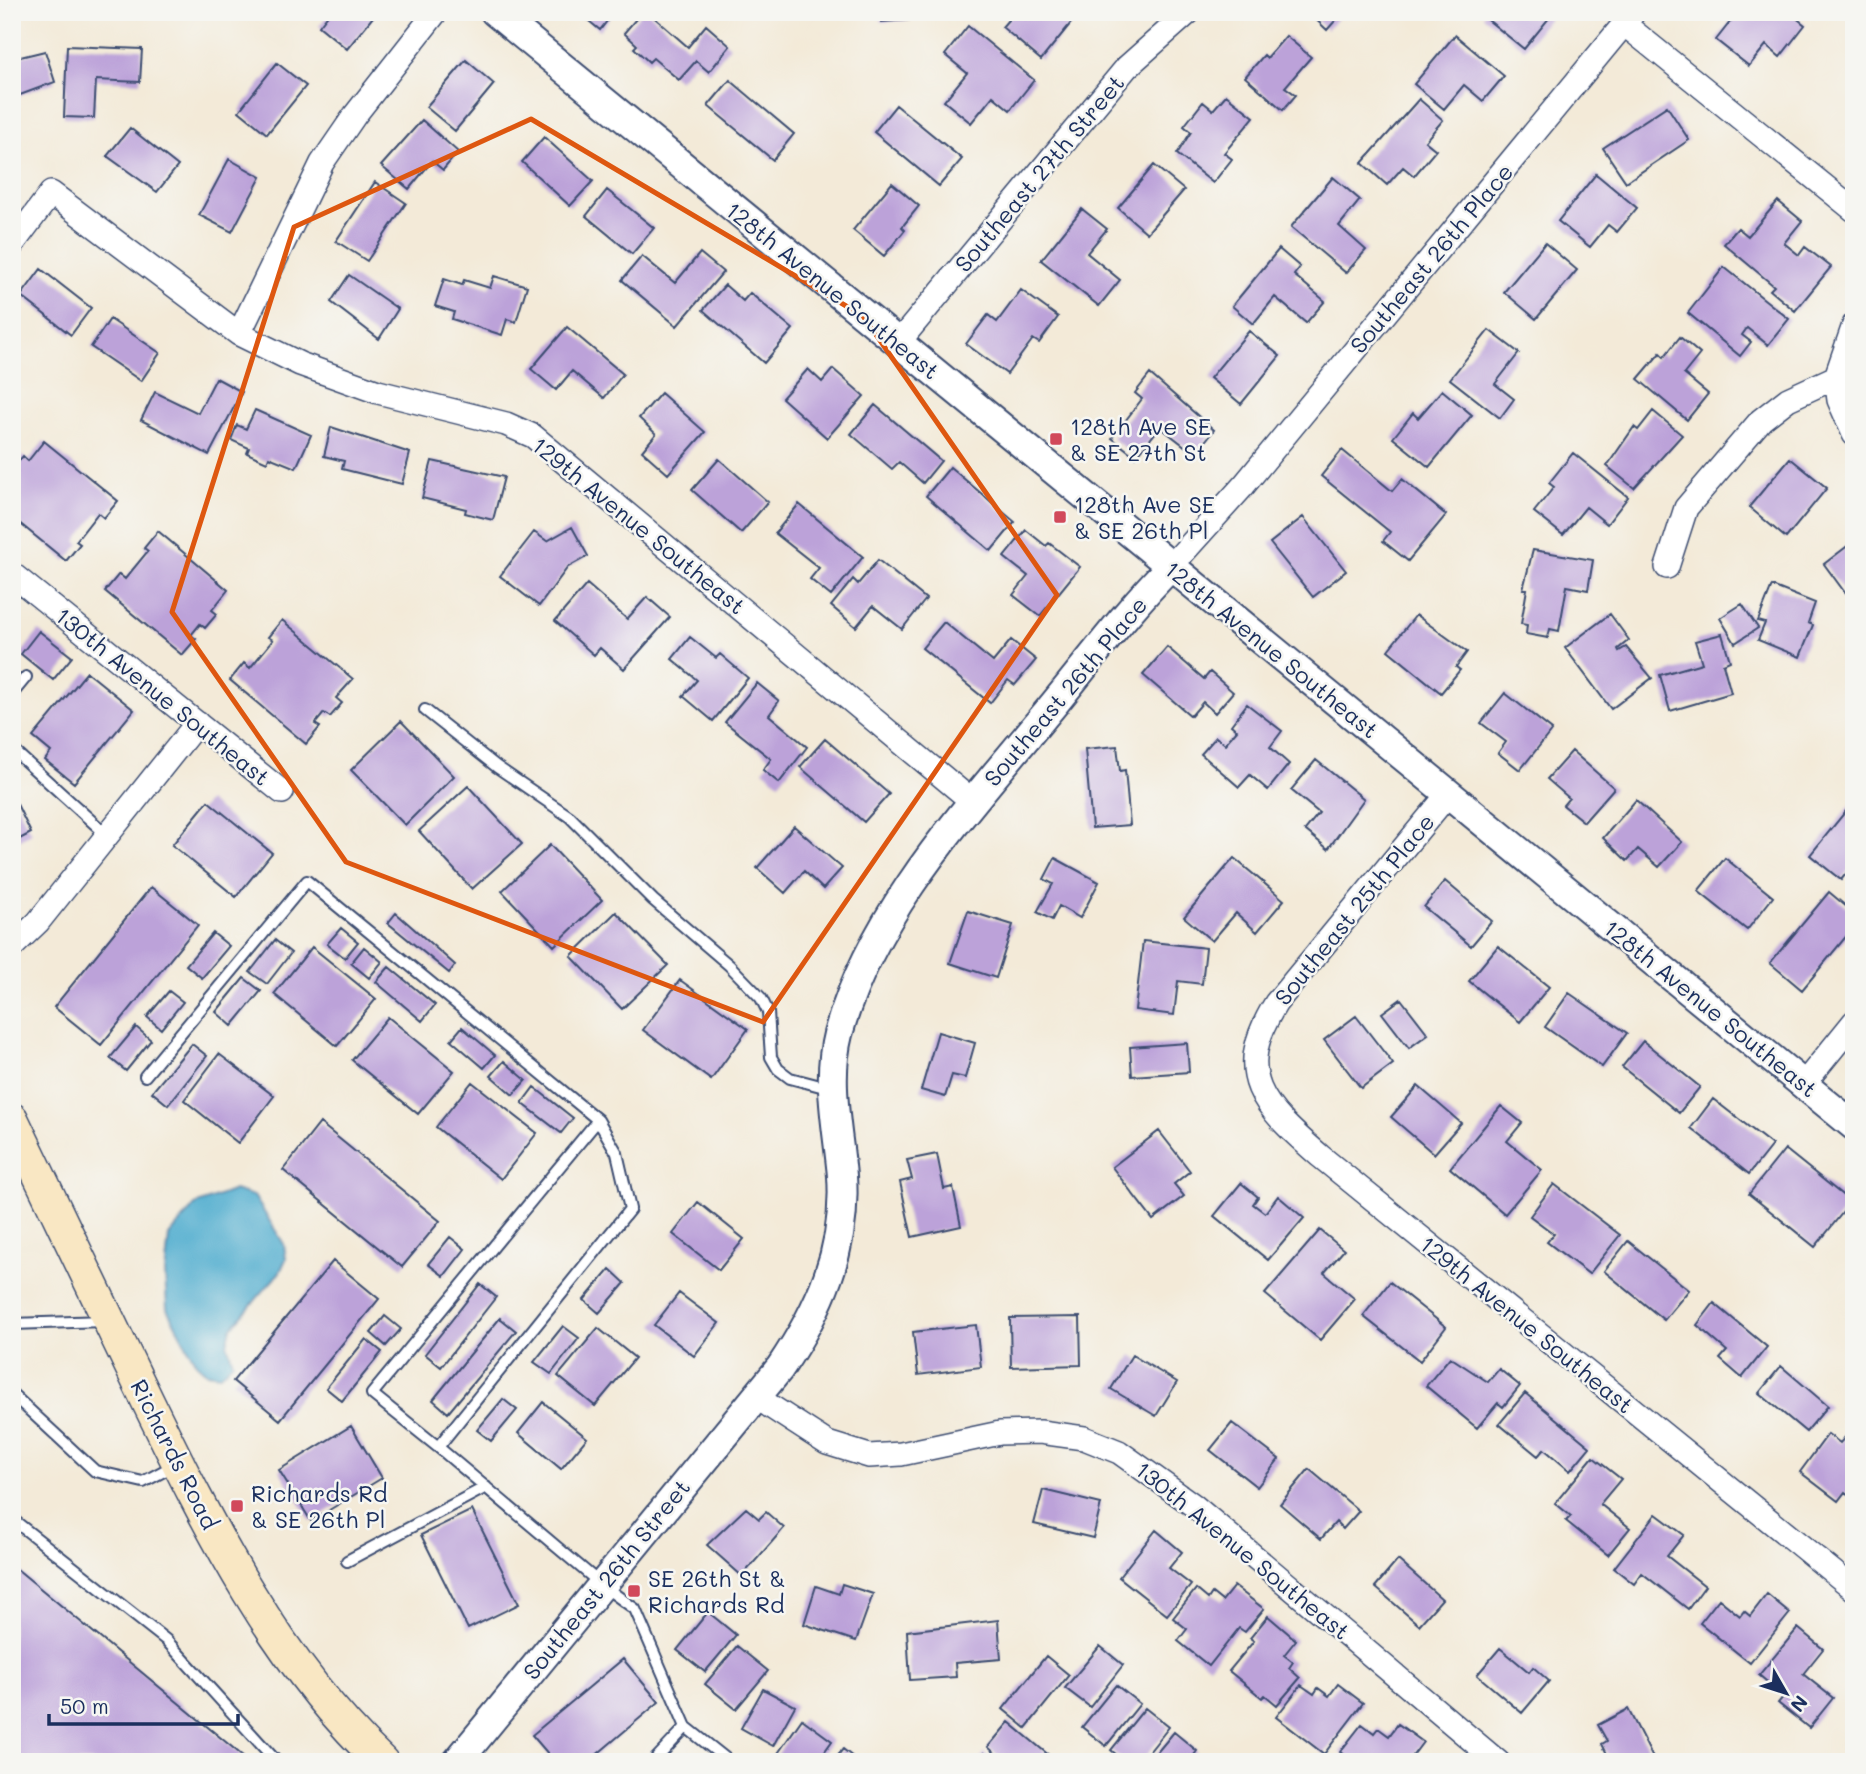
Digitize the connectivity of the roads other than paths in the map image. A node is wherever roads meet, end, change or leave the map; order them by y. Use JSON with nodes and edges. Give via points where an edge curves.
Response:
{"nodes":[{"id":1,"x":436,"y":12,"type":"edge"},
{"id":2,"x":495,"y":12,"type":"edge"},
{"id":3,"x":1189,"y":12,"type":"edge"},
{"id":4,"x":1629,"y":18,"type":"edge"},
{"id":5,"x":1854,"y":210,"type":"edge"},
{"id":6,"x":12,"y":245,"type":"edge"},
{"id":7,"x":1854,"y":325,"type":"edge"},
{"id":8,"x":239,"y":334,"type":"junction"},
{"id":9,"x":898,"y":344,"type":"junction"},
{"id":10,"x":1836,"y":377,"type":"junction"},
{"id":11,"x":1854,"y":434,"type":"edge"},
{"id":12,"x":1171,"y":566,"type":"junction"},
{"id":13,"x":1667,"y":567,"type":"dead end"},
{"id":14,"x":12,"y":575,"type":"edge"},
{"id":15,"x":26,"y":677,"type":"dead end"},
{"id":16,"x":12,"y":694,"type":"edge"},
{"id":17,"x":425,"y":710,"type":"dead end"},
{"id":18,"x":197,"y":723,"type":"junction"},
{"id":19,"x":12,"y":749,"type":"edge"},
{"id":20,"x":282,"y":792,"type":"dead end"},
{"id":21,"x":1449,"y":793,"type":"junction"},
{"id":22,"x":973,"y":802,"type":"junction"},
{"id":23,"x":107,"y":835,"type":"junction"},
{"id":24,"x":12,"y":947,"type":"edge"},
{"id":25,"x":1854,"y":1022,"type":"edge"},
{"id":26,"x":1261,"y":1027,"type":"joint"},
{"id":27,"x":145,"y":1076,"type":"dead end"},
{"id":28,"x":1803,"y":1084,"type":"junction"},
{"id":29,"x":832,"y":1089,"type":"junction"},
{"id":30,"x":12,"y":1119,"type":"edge"},
{"id":31,"x":597,"y":1120,"type":"junction"},
{"id":32,"x":1854,"y":1126,"type":"edge"},
{"id":33,"x":109,"y":1321,"type":"junction"},
{"id":34,"x":12,"y":1324,"type":"edge"},
{"id":35,"x":12,"y":1394,"type":"edge"},
{"id":36,"x":756,"y":1397,"type":"junction"},
{"id":37,"x":438,"y":1447,"type":"junction"},
{"id":38,"x":179,"y":1464,"type":"junction"},
{"id":39,"x":486,"y":1488,"type":"junction"},
{"id":40,"x":12,"y":1518,"type":"edge"},
{"id":41,"x":347,"y":1561,"type":"dead end"},
{"id":42,"x":601,"y":1586,"type":"junction"},
{"id":43,"x":1854,"y":1589,"type":"edge"},
{"id":44,"x":686,"y":1727,"type":"junction"},
{"id":45,"x":277,"y":1762,"type":"edge"},
{"id":46,"x":382,"y":1762,"type":"edge"},
{"id":47,"x":457,"y":1762,"type":"edge"},
{"id":48,"x":653,"y":1762,"type":"edge"},
{"id":49,"x":730,"y":1762,"type":"edge"},
{"id":50,"x":1498,"y":1762,"type":"edge"}],
"edges":[{"from":1,"to":8,"type":"street","via":[[322,163]]},
{"from":2,"to":9,"type":"street","name":"128th Avenue Southeast"},
{"from":3,"to":9,"type":"street","name":"Southeast 27th Street","via":[[1127,67]]},
{"from":4,"to":5,"type":"street"},
{"from":4,"to":12,"type":"street","name":"Southeast 26th Place","via":[[1244,485]]},
{"from":6,"to":8,"type":"street","name":"129th Avenue Southeast","via":[[51,193]]},
{"from":7,"to":10,"type":"street"},
{"from":8,"to":22,"type":"street","name":"129th Avenue Southeast","via":[[355,384],[506,424],[533,436]]},
{"from":9,"to":12,"type":"street","name":"128th Avenue Southeast"},
{"from":10,"to":11,"type":"street","via":[[1843,411]]},
{"from":10,"to":13,"type":"street","via":[[1788,399],[1761,420],[1686,508]]},
{"from":12,"to":21,"type":"street","name":"128th Avenue Southeast"},
{"from":12,"to":22,"type":"street","name":"Southeast 26th Place"},
{"from":14,"to":18,"type":"street","name":"130th Avenue Southeast"},
{"from":15,"to":16,"type":"lane"},
{"from":17,"to":29,"type":"lane","via":[[570,817],[653,900],[729,965],[761,998],[768,1012],[771,1057],[778,1069],[790,1079]]},
{"from":18,"to":20,"type":"street","name":"130th Avenue Southeast"},
{"from":18,"to":23,"type":"street"},
{"from":19,"to":23,"type":"lane"},
{"from":21,"to":26,"type":"street","name":"Southeast 25th Place"},
{"from":21,"to":28,"type":"street","name":"128th Avenue Southeast"},
{"from":22,"to":29,"type":"street","name":"Southeast 26th Place","via":[[919,873],[875,943],[837,1037]]},
{"from":23,"to":24,"type":"street","via":[[38,922]]},
{"from":25,"to":28,"type":"street"},
{"from":26,"to":43,"type":"street","name":"129th Avenue Southeast","via":[[1252,1062],[1255,1075],[1264,1095],[1294,1133]]},
{"from":27,"to":31,"type":"lane","via":[[307,881]]},
{"from":28,"to":32,"type":"street","name":"128th Avenue Southeast"},
{"from":29,"to":36,"type":"street","name":"Southeast 26th Place","via":[[843,1214],[838,1252],[810,1322]]},
{"from":30,"to":33,"type":"main road","name":"Richards Road"},
{"from":31,"to":37,"type":"lane","via":[[617,1153],[630,1209]]},
{"from":31,"to":37,"type":"lane","via":[[372,1394]]},
{"from":33,"to":34,"type":"lane"},
{"from":33,"to":38,"type":"main road","name":"Richards Road"},
{"from":35,"to":38,"type":"lane","via":[[95,1471],[143,1482]]},
{"from":36,"to":42,"type":"street","name":"Southeast 26th Street"},
{"from":36,"to":50,"type":"street","name":"130th Avenue Southeast","via":[[827,1443],[869,1455],[901,1454],[1000,1433],[1040,1432],[1084,1438],[1119,1452],[1193,1505]]},
{"from":37,"to":39,"type":"lane"},
{"from":38,"to":46,"type":"main road","name":"Richards Road","via":[[211,1527],[284,1647]]},
{"from":39,"to":41,"type":"lane"},
{"from":39,"to":42,"type":"lane"},
{"from":40,"to":45,"type":"lane","via":[[166,1640]]},
{"from":42,"to":44,"type":"lane","via":[[635,1609]]},
{"from":42,"to":47,"type":"street","name":"Southeast 26th Street"},
{"from":44,"to":48,"type":"lane"},
{"from":44,"to":49,"type":"lane"}]}
